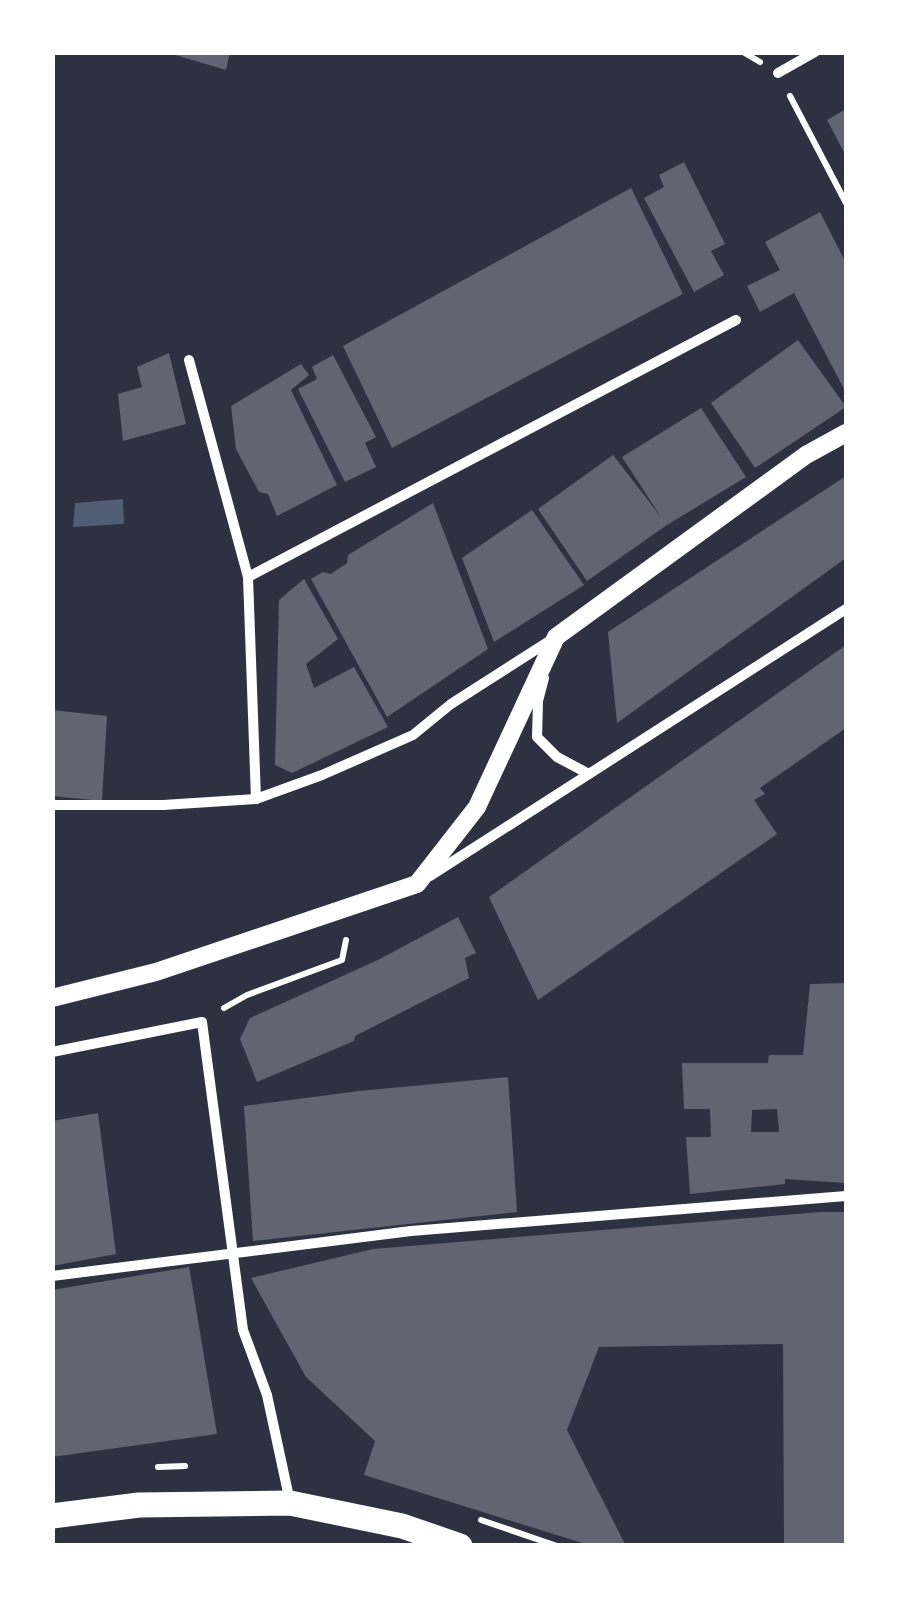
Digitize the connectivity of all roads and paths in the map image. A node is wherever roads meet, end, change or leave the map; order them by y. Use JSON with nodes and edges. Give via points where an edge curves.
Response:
{"nodes":[{"id":1,"x":744,"y":52,"type":"edge"},
{"id":2,"x":814,"y":52,"type":"edge"},
{"id":3,"x":778,"y":73,"type":"junction"},
{"id":4,"x":846,"y":203,"type":"edge"},
{"id":5,"x":736,"y":320,"type":"dead end"},
{"id":6,"x":189,"y":360,"type":"dead end"},
{"id":7,"x":846,"y":432,"type":"edge"},
{"id":8,"x":248,"y":577,"type":"junction"},
{"id":9,"x":846,"y":610,"type":"edge"},
{"id":10,"x":556,"y":637,"type":"junction"},
{"id":11,"x":589,"y":774,"type":"junction"},
{"id":12,"x":256,"y":799,"type":"junction"},
{"id":13,"x":52,"y":805,"type":"edge"},
{"id":14,"x":417,"y":884,"type":"junction"},
{"id":15,"x":354,"y":905,"type":"junction"},
{"id":16,"x":52,"y":998,"type":"edge"},
{"id":17,"x":202,"y":1022,"type":"junction"},
{"id":18,"x":52,"y":1052,"type":"edge"},
{"id":19,"x":846,"y":1196,"type":"edge"},
{"id":20,"x":230,"y":1251,"type":"junction"},
{"id":21,"x":52,"y":1276,"type":"edge"},
{"id":22,"x":290,"y":1502,"type":"junction"},
{"id":23,"x":52,"y":1516,"type":"edge"},
{"id":24,"x":460,"y":1546,"type":"edge"}],
"edges":[{"from":1,"to":3,"type":"path"},
{"from":2,"to":3,"type":"street"},
{"from":3,"to":4,"type":"path"},
{"from":5,"to":8,"type":"street"},
{"from":6,"to":8,"type":"street"},
{"from":7,"to":10,"type":"street"},
{"from":8,"to":12,"type":"street"},
{"from":9,"to":11,"type":"street"},
{"from":10,"to":11,"type":"street","via":[[538,700],[537,737]]},
{"from":10,"to":12,"type":"street","via":[[413,735]]},
{"from":10,"to":14,"type":"street","via":[[477,807]]},
{"from":11,"to":14,"type":"street"},
{"from":12,"to":13,"type":"street"},
{"from":14,"to":15,"type":"street"},
{"from":15,"to":16,"type":"street","via":[[156,972]]},
{"from":15,"to":17,"type":"path","via":[[342,960],[247,995]]},
{"from":17,"to":18,"type":"street"},
{"from":17,"to":20,"type":"street"},
{"from":19,"to":20,"type":"street"},
{"from":20,"to":21,"type":"street"},
{"from":20,"to":22,"type":"street","via":[[243,1330],[267,1395]]},
{"from":22,"to":23,"type":"main road","via":[[139,1505]]},
{"from":22,"to":24,"type":"main road"}]}
